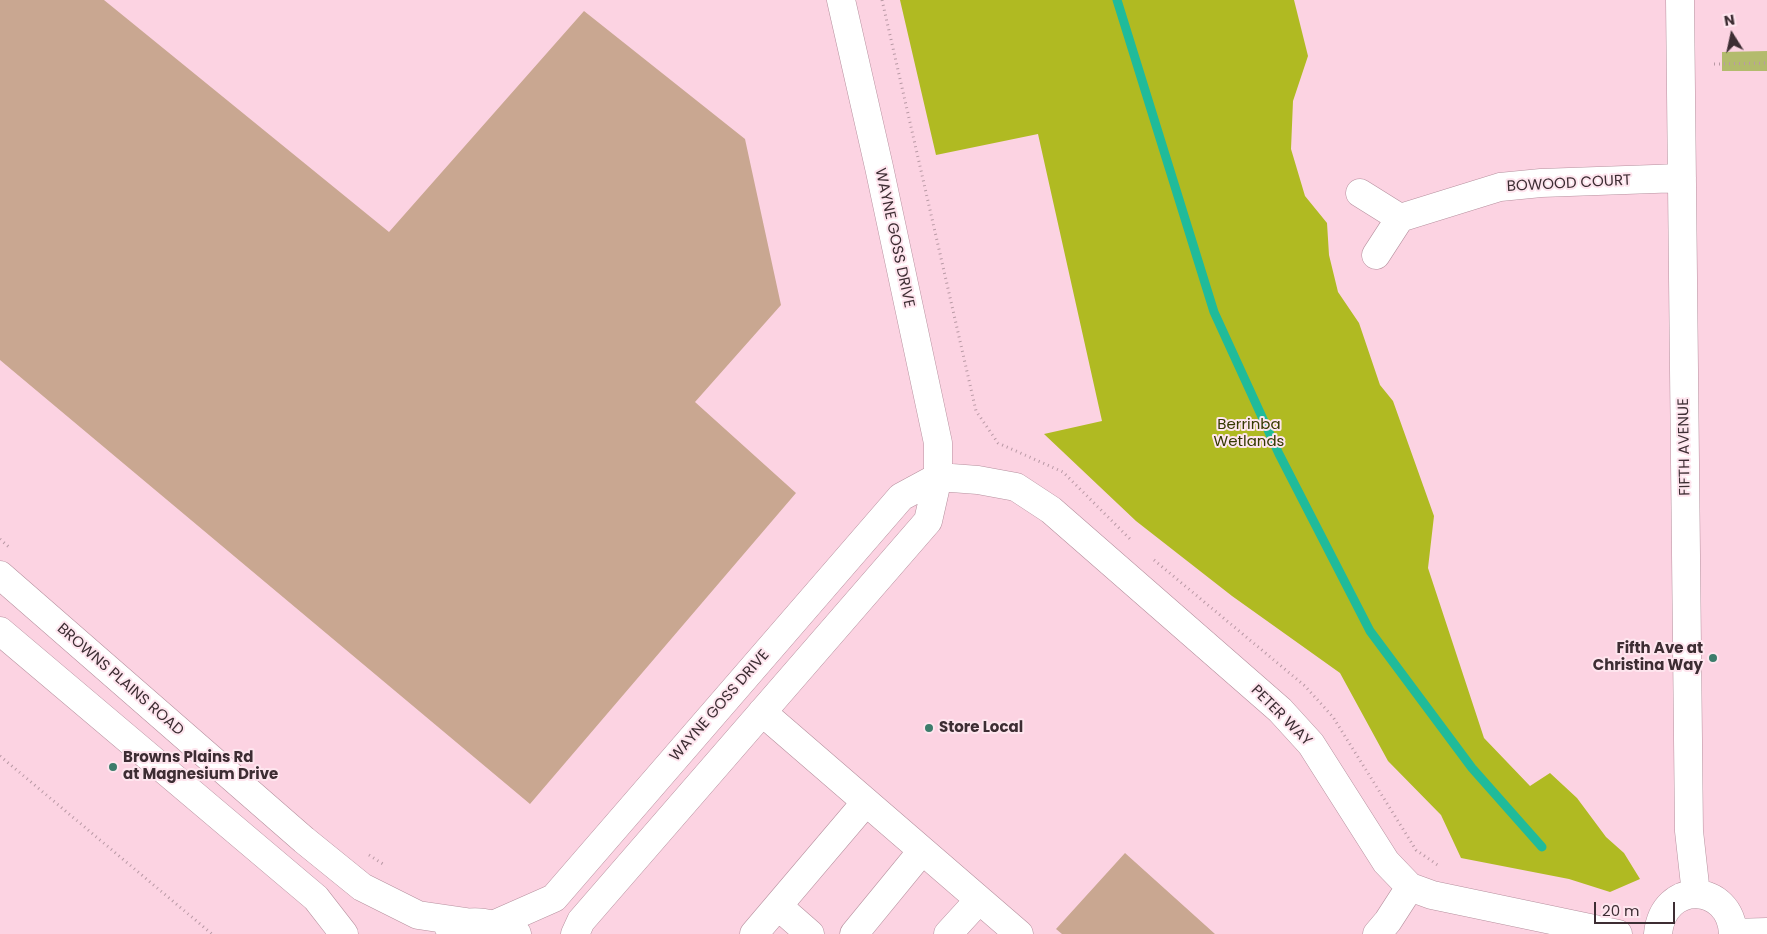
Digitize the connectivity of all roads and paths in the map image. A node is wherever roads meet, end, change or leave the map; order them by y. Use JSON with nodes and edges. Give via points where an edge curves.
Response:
{"nodes":[{"id":1,"x":841,"y":0,"type":"edge"},
{"id":2,"x":882,"y":0,"type":"edge"},
{"id":3,"x":1680,"y":0,"type":"edge"},
{"id":4,"x":1767,"y":63,"type":"edge"},
{"id":5,"x":1714,"y":64,"type":"dead end"},
{"id":6,"x":1682,"y":178,"type":"junction"},
{"id":7,"x":1360,"y":193,"type":"dead end"},
{"id":8,"x":1400,"y":218,"type":"junction"},
{"id":9,"x":1376,"y":255,"type":"dead end"},
{"id":10,"x":998,"y":443,"type":"dead end"},
{"id":11,"x":938,"y":477,"type":"junction"},
{"id":12,"x":0,"y":540,"type":"edge"},
{"id":13,"x":15,"y":552,"type":"dead end"},
{"id":14,"x":0,"y":575,"type":"edge"},
{"id":15,"x":0,"y":631,"type":"edge"},
{"id":16,"x":762,"y":712,"type":"junction"},
{"id":17,"x":0,"y":756,"type":"edge"},
{"id":18,"x":866,"y":802,"type":"junction"},
{"id":19,"x":922,"y":851,"type":"junction"},
{"id":20,"x":367,"y":853,"type":"dead end"},
{"id":21,"x":383,"y":864,"type":"dead end"},
{"id":22,"x":1410,"y":887,"type":"junction"},
{"id":23,"x":1696,"y":894,"type":"junction"},
{"id":24,"x":979,"y":900,"type":"junction"},
{"id":25,"x":778,"y":906,"type":"junction"},
{"id":26,"x":466,"y":922,"type":"junction"},
{"id":27,"x":506,"y":929,"type":"edge"},
{"id":28,"x":1767,"y":932,"type":"edge"},
{"id":29,"x":1733,"y":933,"type":"edge"},
{"id":30,"x":212,"y":934,"type":"edge"},
{"id":31,"x":344,"y":934,"type":"edge"},
{"id":32,"x":429,"y":934,"type":"edge"},
{"id":33,"x":575,"y":934,"type":"edge"},
{"id":34,"x":754,"y":934,"type":"edge"},
{"id":35,"x":810,"y":934,"type":"edge"},
{"id":36,"x":854,"y":934,"type":"edge"},
{"id":37,"x":948,"y":934,"type":"edge"},
{"id":38,"x":1019,"y":934,"type":"edge"},
{"id":39,"x":1377,"y":934,"type":"edge"},
{"id":40,"x":1618,"y":934,"type":"edge"},
{"id":41,"x":1658,"y":934,"type":"edge"}],
"edges":[{"from":1,"to":11,"type":"street","name":"WAYNE GOSS DRIVE","via":[[938,443]]},
{"from":2,"to":10,"type":"path","via":[[976,411]]},
{"from":3,"to":6,"type":"street","name":"FIFTH AVENUE"},
{"from":4,"to":5,"type":"path"},
{"from":6,"to":8,"type":"street","name":"BOWOOD COURT","via":[[1500,187]]},
{"from":6,"to":23,"type":"street","name":"FIFTH AVENUE","via":[[1689,831]]},
{"from":7,"to":8,"type":"street"},
{"from":8,"to":9,"type":"street"},
{"from":11,"to":16,"type":"street","name":"WAYNE GOSS DRIVE","via":[[928,521]]},
{"from":11,"to":22,"type":"street","name":"PETER WAY","via":[[1016,487],[1052,510],[1280,710],[1311,744],[1386,862]]},
{"from":11,"to":27,"type":"street","name":"WAYNE GOSS DRIVE","via":[[900,497],[554,898]]},
{"from":12,"to":13,"type":"path"},
{"from":14,"to":26,"type":"street","name":"BROWNS PLAINS ROAD","via":[[362,887],[418,915]]},
{"from":15,"to":31,"type":"street","via":[[316,898]]},
{"from":16,"to":18,"type":"street"},
{"from":16,"to":33,"type":"street","name":"WAYNE GOSS DRIVE","via":[[581,921]]},
{"from":17,"to":30,"type":"path"},
{"from":18,"to":19,"type":"street"},
{"from":18,"to":25,"type":"street"},
{"from":19,"to":24,"type":"street"},
{"from":19,"to":36,"type":"street"},
{"from":20,"to":21,"type":"path"},
{"from":22,"to":39,"type":"street"},
{"from":22,"to":40,"type":"street","name":"PETER WAY","via":[[1432,895]]},
{"from":23,"to":29,"type":"street","via":[[1713,899],[1726,911],[1732,921]]},
{"from":23,"to":41,"type":"street","via":[[1684,896],[1664,911]]},
{"from":24,"to":37,"type":"street"},
{"from":24,"to":38,"type":"street"},
{"from":25,"to":34,"type":"street"},
{"from":25,"to":35,"type":"street"},
{"from":26,"to":27,"type":"street"},
{"from":26,"to":32,"type":"street","via":[[441,927]]},
{"from":28,"to":29,"type":"street"}]}
